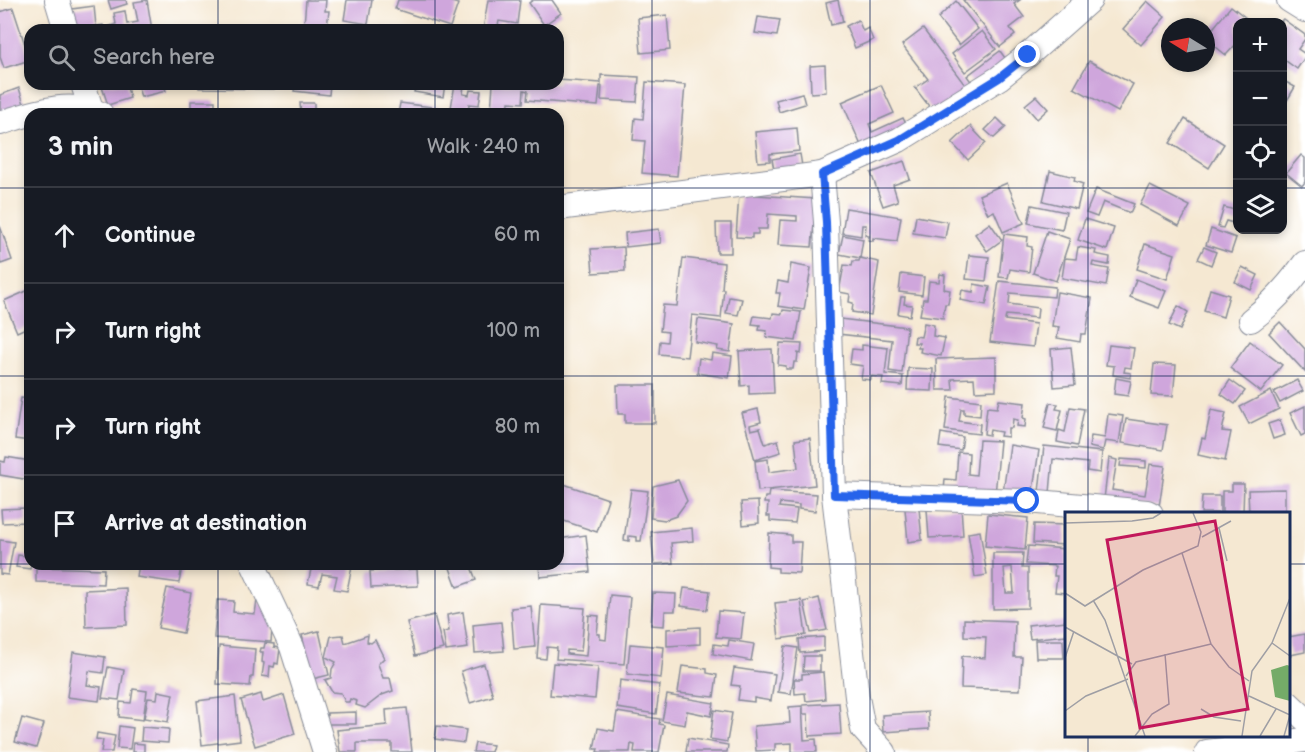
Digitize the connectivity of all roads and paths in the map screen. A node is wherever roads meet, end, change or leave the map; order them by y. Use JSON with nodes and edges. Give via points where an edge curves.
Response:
{"nodes":[{"id":1,"x":57,"y":0,"type":"edge"},
{"id":2,"x":1090,"y":0,"type":"edge"},
{"id":3,"x":1288,"y":0,"type":"edge"},
{"id":4,"x":1305,"y":10,"type":"edge"},
{"id":5,"x":64,"y":24,"type":"edge"},
{"id":6,"x":86,"y":90,"type":"edge"},
{"id":7,"x":55,"y":108,"type":"edge"},
{"id":8,"x":73,"y":108,"type":"edge"},
{"id":9,"x":94,"y":108,"type":"edge"},
{"id":10,"x":24,"y":116,"type":"edge"},
{"id":11,"x":0,"y":123,"type":"edge"},
{"id":12,"x":822,"y":174,"type":"junction"},
{"id":13,"x":564,"y":207,"type":"edge"},
{"id":14,"x":1305,"y":263,"type":"edge"},
{"id":15,"x":1251,"y":320,"type":"dead end"},
{"id":16,"x":834,"y":495,"type":"junction"},
{"id":17,"x":1147,"y":512,"type":"edge"},
{"id":18,"x":257,"y":570,"type":"edge"},
{"id":19,"x":1290,"y":705,"type":"edge"},
{"id":20,"x":1305,"y":719,"type":"edge"},
{"id":21,"x":863,"y":729,"type":"junction"},
{"id":22,"x":1305,"y":740,"type":"edge"},
{"id":23,"x":325,"y":752,"type":"edge"},
{"id":24,"x":855,"y":752,"type":"edge"},
{"id":25,"x":884,"y":752,"type":"edge"},
{"id":26,"x":1207,"y":752,"type":"edge"}],
"edges":[{"from":1,"to":5,"type":"street"},
{"from":2,"to":12,"type":"street","via":[[999,78],[899,140]]},
{"from":3,"to":4,"type":"street"},
{"from":6,"to":9,"type":"street"},
{"from":7,"to":8,"type":"street"},
{"from":10,"to":11,"type":"street"},
{"from":12,"to":13,"type":"street"},
{"from":12,"to":16,"type":"street"},
{"from":14,"to":15,"type":"street","via":[[1288,286]]},
{"from":16,"to":17,"type":"street","via":[[1027,501]]},
{"from":16,"to":21,"type":"street"},
{"from":18,"to":23,"type":"street","via":[[292,647]]},
{"from":19,"to":20,"type":"street"},
{"from":21,"to":24,"type":"street"},
{"from":21,"to":25,"type":"street"},
{"from":22,"to":26,"type":"street"}]}
